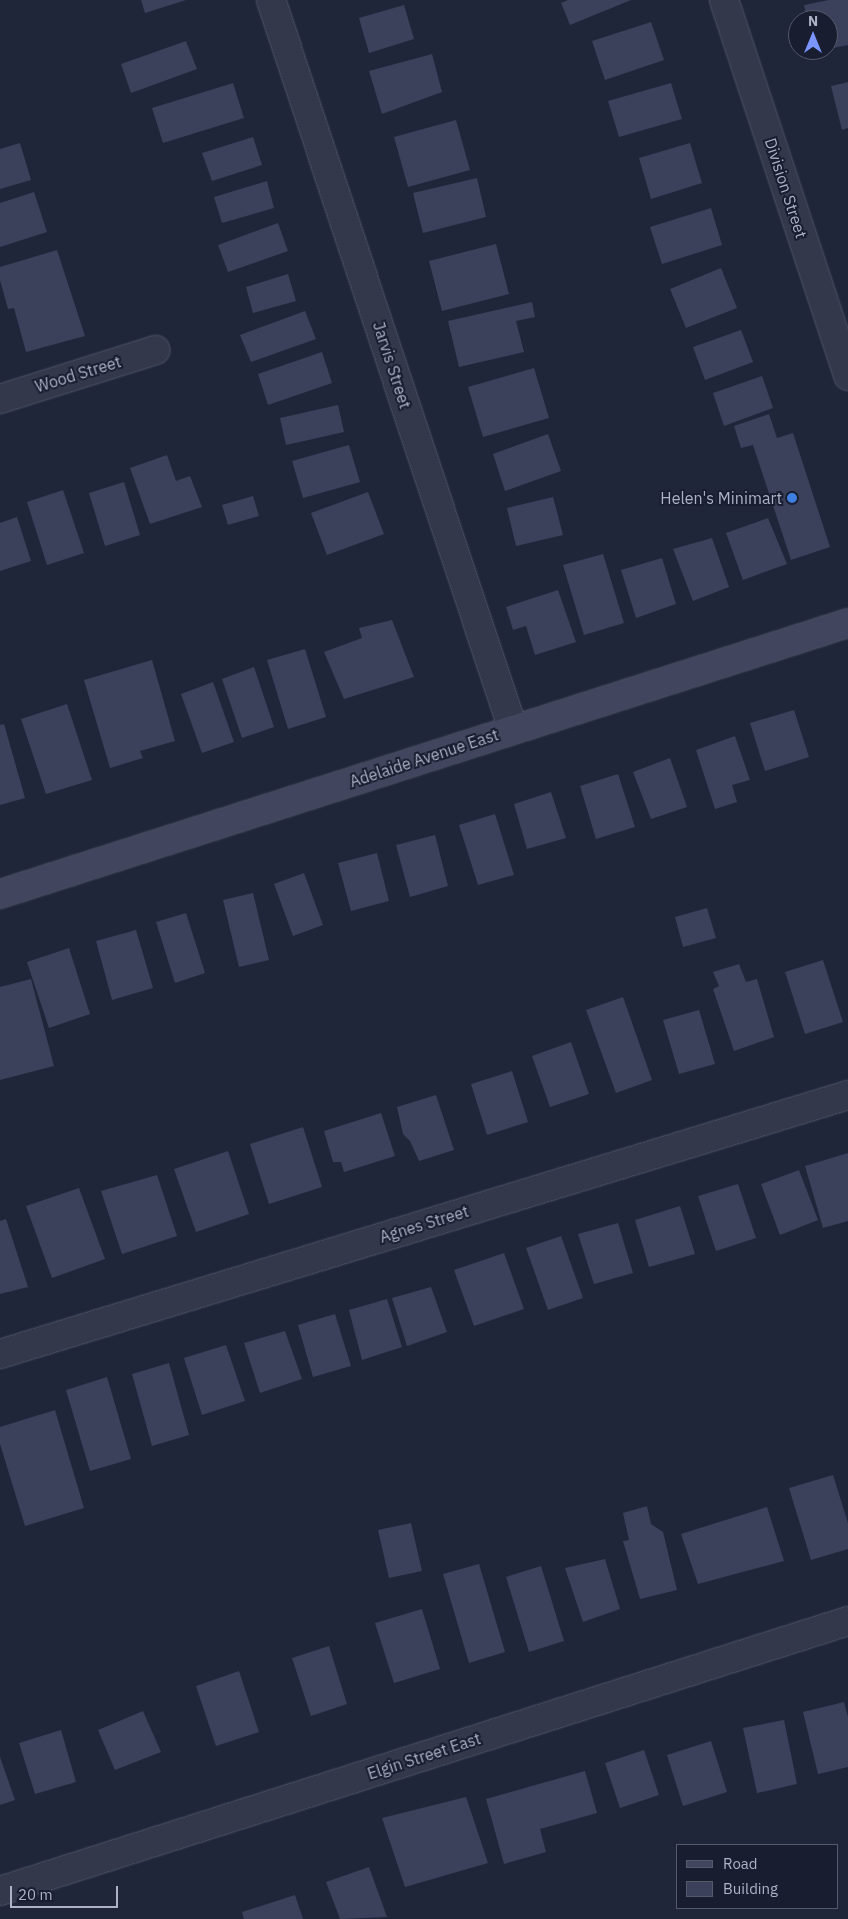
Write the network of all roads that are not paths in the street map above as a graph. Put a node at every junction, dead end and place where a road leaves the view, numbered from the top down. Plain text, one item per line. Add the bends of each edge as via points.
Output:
1 (271, 0) edge
2 (724, 0) edge
3 (156, 350) dead end
4 (848, 376) edge
5 (0, 399) edge
6 (848, 623) edge
7 (513, 729) junction
8 (0, 894) edge
9 (848, 1095) edge
10 (0, 1354) edge
11 (848, 1620) edge
12 (0, 1891) edge

1 - 7 street, Jarvis Street
2 - 4 street, Division Street
3 - 5 street, Wood Street
6 - 7 main road, Adelaide Avenue East
7 - 8 main road, Adelaide Avenue East
9 - 10 street, Agnes Street
11 - 12 street, Elgin Street East

